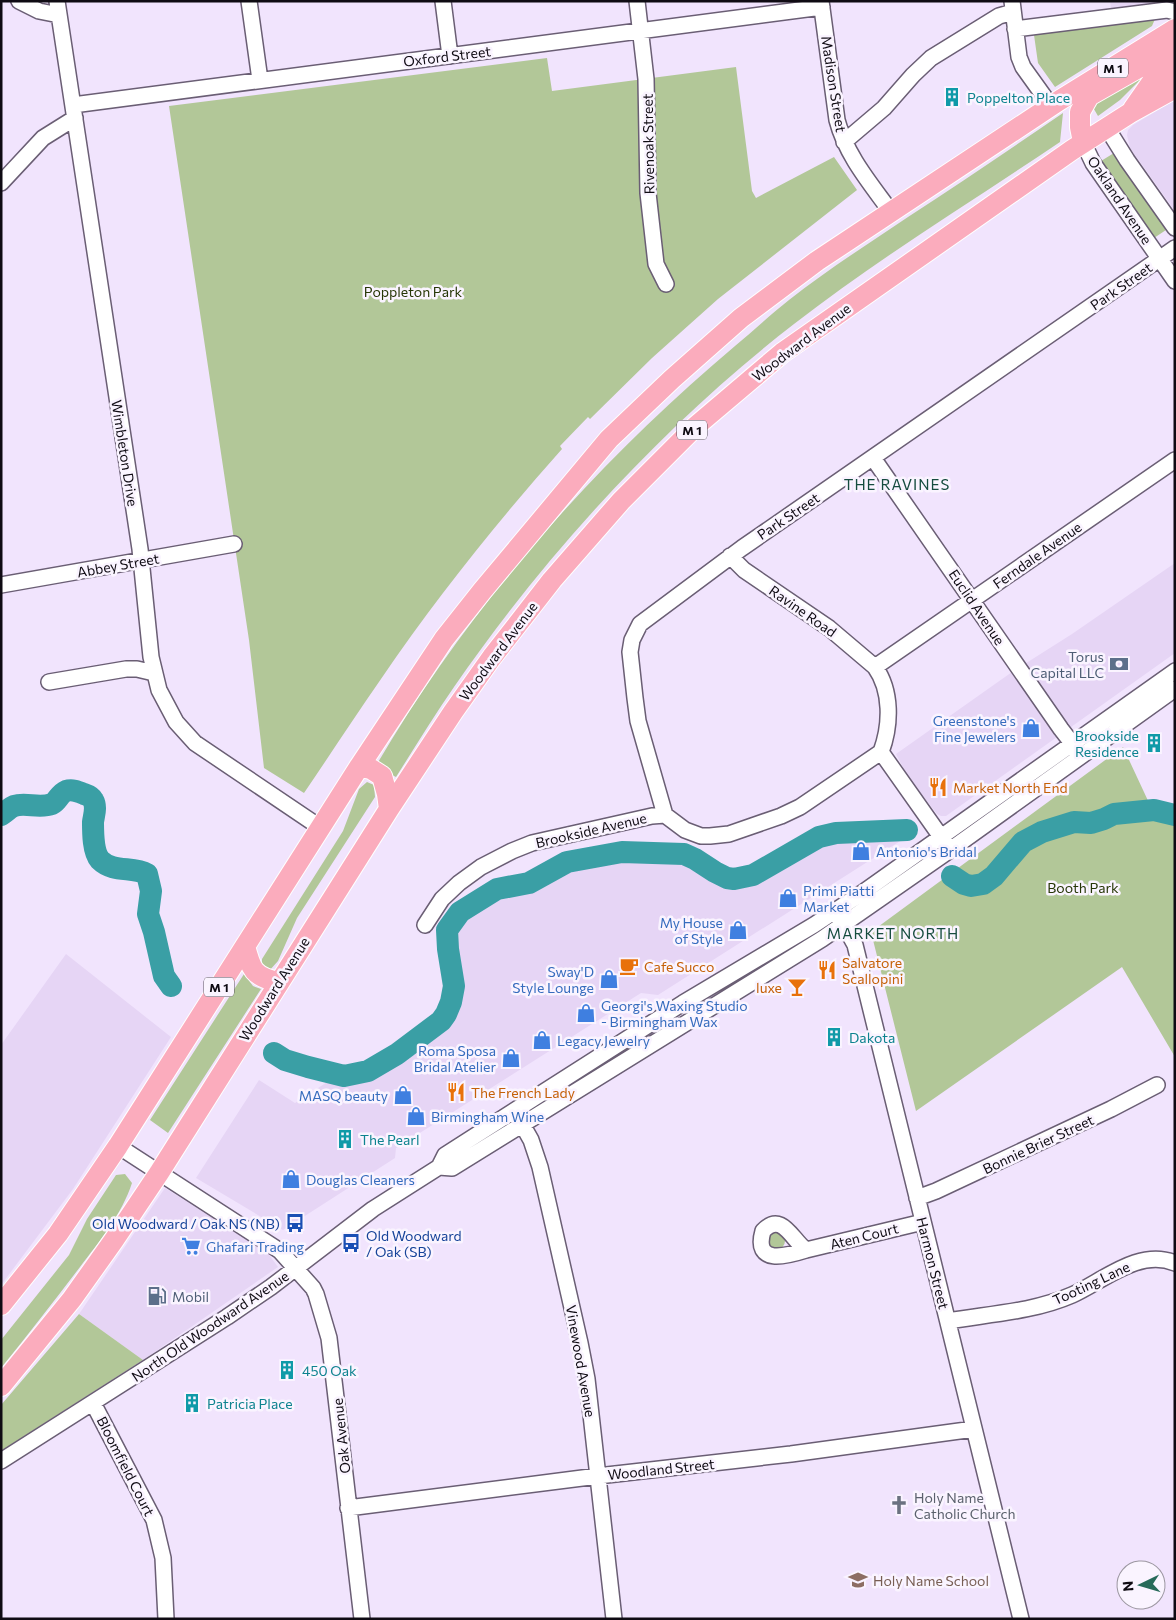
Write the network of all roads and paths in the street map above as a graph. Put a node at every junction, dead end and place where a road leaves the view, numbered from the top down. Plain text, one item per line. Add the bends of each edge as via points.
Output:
1 (19, 1) edge
2 (249, 1) edge
3 (443, 1) edge
4 (637, 1) edge
5 (822, 4) edge
6 (1013, 7) edge
7 (58, 8) edge
8 (1175, 12) edge
9 (1015, 29) junction
10 (1175, 29) edge
11 (641, 31) junction
12 (1175, 47) edge
13 (450, 56) junction
14 (1175, 66) edge
15 (260, 80) junction
16 (1175, 88) edge
17 (1051, 106) junction
18 (74, 112) junction
19 (1130, 113) junction
20 (1107, 128) junction
21 (844, 142) junction
22 (1083, 142) junction
23 (1, 183) edge
24 (891, 212) junction
25 (1175, 228) edge
26 (1175, 248) edge
27 (1159, 259) junction
28 (1175, 281) edge
29 (666, 284) dead end
30 (873, 458) junction
31 (1175, 460) edge
32 (234, 544) dead end
33 (730, 556) junction
34 (141, 561) junction
35 (1, 585) edge
36 (972, 600) junction
37 (875, 667) junction
38 (1175, 671) edge
39 (154, 673) junction
40 (49, 682) dead end
41 (1175, 689) edge
42 (1072, 743) junction
43 (881, 752) junction
44 (1082, 756) junction
45 (359, 767) junction
46 (389, 809) junction
47 (665, 815) junction
48 (320, 828) junction
49 (942, 837) junction
50 (950, 850) junction
51 (836, 910) junction
52 (844, 924) junction
53 (425, 925) dead end
54 (245, 946) junction
55 (279, 982) junction
56 (683, 1003) junction
57 (692, 1020) junction
58 (1157, 1085) dead end
59 (519, 1118) junction
60 (118, 1146) junction
61 (159, 1173) junction
62 (917, 1198) junction
63 (923, 1222) junction
64 (806, 1250) dead end
65 (1175, 1263) edge
66 (296, 1268) junction
67 (1, 1305) edge
68 (948, 1322) junction
69 (1, 1386) edge
70 (93, 1403) junction
71 (974, 1429) junction
72 (1, 1461) edge
73 (598, 1476) junction
74 (348, 1508) junction
75 (166, 1619) edge
76 (362, 1619) edge
77 (614, 1619) edge
78 (1022, 1619) edge

1 - 7 street via 39,11
2 - 15 street
3 - 13 street
4 - 11 street, Rivenoak Street
5 - 11 street, Oxford Street
5 - 21 street, Madison Street via 837,120
6 - 9 street
6 - 21 street via 931,58 884,108
7 - 18 street, Wimbleton Drive
8 - 9 street via 1167,10
9 - 17 street via 1023,67
10 - 17 main road, M 1
11 - 13 street, Oxford Street
11 - 29 street, Rivenoak Street via 646,79 648,193 656,264
12 - 22 main road via 1089,96 1080,112
13 - 15 street, Oxford Street
14 - 19 main road via 1156,76
15 - 18 street, Oxford Street
16 - 19 main road, Woodward Avenue / M 1
17 - 24 main road, M 1
18 - 23 street, Oxford Street via 43,138
18 - 34 street, Wimbleton Drive
19 - 20 main road, Woodward Avenue / M 1
20 - 22 main road, Woodward Avenue / M 1
20 - 25 street, Oakland Avenue
21 - 24 street, Madison Street
22 - 27 street, Oakland Avenue via 1093,163
22 - 46 main road, Woodward Avenue / M 1 via 782,353 696,426 620,501 552,580 487,664
24 - 45 main road, M 1 via 817,261 742,318 609,439 444,639
26 - 27 street, Park Street
27 - 28 street, Oakland Avenue
27 - 30 street, Park Street
30 - 33 street, Park Street
30 - 36 street, Euclid Avenue
31 - 36 street, Ferndale Avenue
32 - 34 street, Abbey Street
33 - 37 street, Ravine Road via 744,570 829,628
33 - 47 street, Park Street via 640,624 632,640 630,663 638,721
34 - 35 street, Abbey Street
34 - 39 street, Wimbleton Drive
36 - 37 street, Ferndale Avenue
36 - 42 street, Euclid Avenue
37 - 43 street via 884,686 888,713
38 - 42 street, North Old Woodward Avenue
39 - 40 street via 126,669
39 - 48 street, Wimbleton Drive via 169,712 188,737
41 - 44 street, North Old Woodward Avenue
42 - 44 street, Euclid Avenue
42 - 49 street, North Old Woodward Avenue
43 - 47 street, Brookside Avenue via 805,804 729,834 700,836 685,830
43 - 49 street
44 - 50 street, North Old Woodward Avenue
45 - 46 main road via 371,769 382,776
45 - 48 main road, M 1
46 - 55 main road, Woodward Avenue / M 1
47 - 53 street, Brookside Avenue via 636,818 532,843 512,851 458,883 442,899
48 - 54 main road, M 1
49 - 50 street
49 - 51 street, North Old Woodward Avenue
50 - 52 street, North Old Woodward Avenue
51 - 52 street, Harmon Street
51 - 56 street, North Old Woodward Avenue
52 - 57 street, North Old Woodward Avenue
52 - 62 street, Harmon Street via 855,945
54 - 55 main road via 256,974
54 - 60 main road, M 1
55 - 61 main road, Woodward Avenue / M 1
56 - 57 street
56 - 59 street, North Old Woodward Avenue
57 - 59 street, North Old Woodward Avenue
58 - 62 street, Bonnie Brier Street
59 - 66 street, North Old Woodward Avenue via 452,1168 439,1167 358,1220
59 - 73 street, Vinewood Avenue via 540,1167 580,1343
60 - 61 street, Oak Avenue
60 - 67 main road, M 1 via 52,1242
61 - 66 street, Oak Avenue via 280,1251
61 - 69 main road, Woodward Avenue / M 1 via 72,1299
62 - 63 street, Harmon Street
63 - 64 street, Aten Court
63 - 68 street, Harmon Street
65 - 68 street, Tooting Lane via 1156,1259 1134,1263 1062,1299
66 - 70 street, North Old Woodward Avenue via 227,1317
66 - 74 street, Oak Avenue via 313,1288 327,1328
68 - 71 street, Harmon Street
70 - 72 street, North Old Woodward Avenue
70 - 75 street, Bloomfield Court via 154,1520 163,1558
71 - 73 street, Woodland Street
71 - 78 street, Harmon Street
73 - 74 street, Woodland Street
73 - 77 street, Vinewood Avenue
74 - 76 street, Oak Avenue

